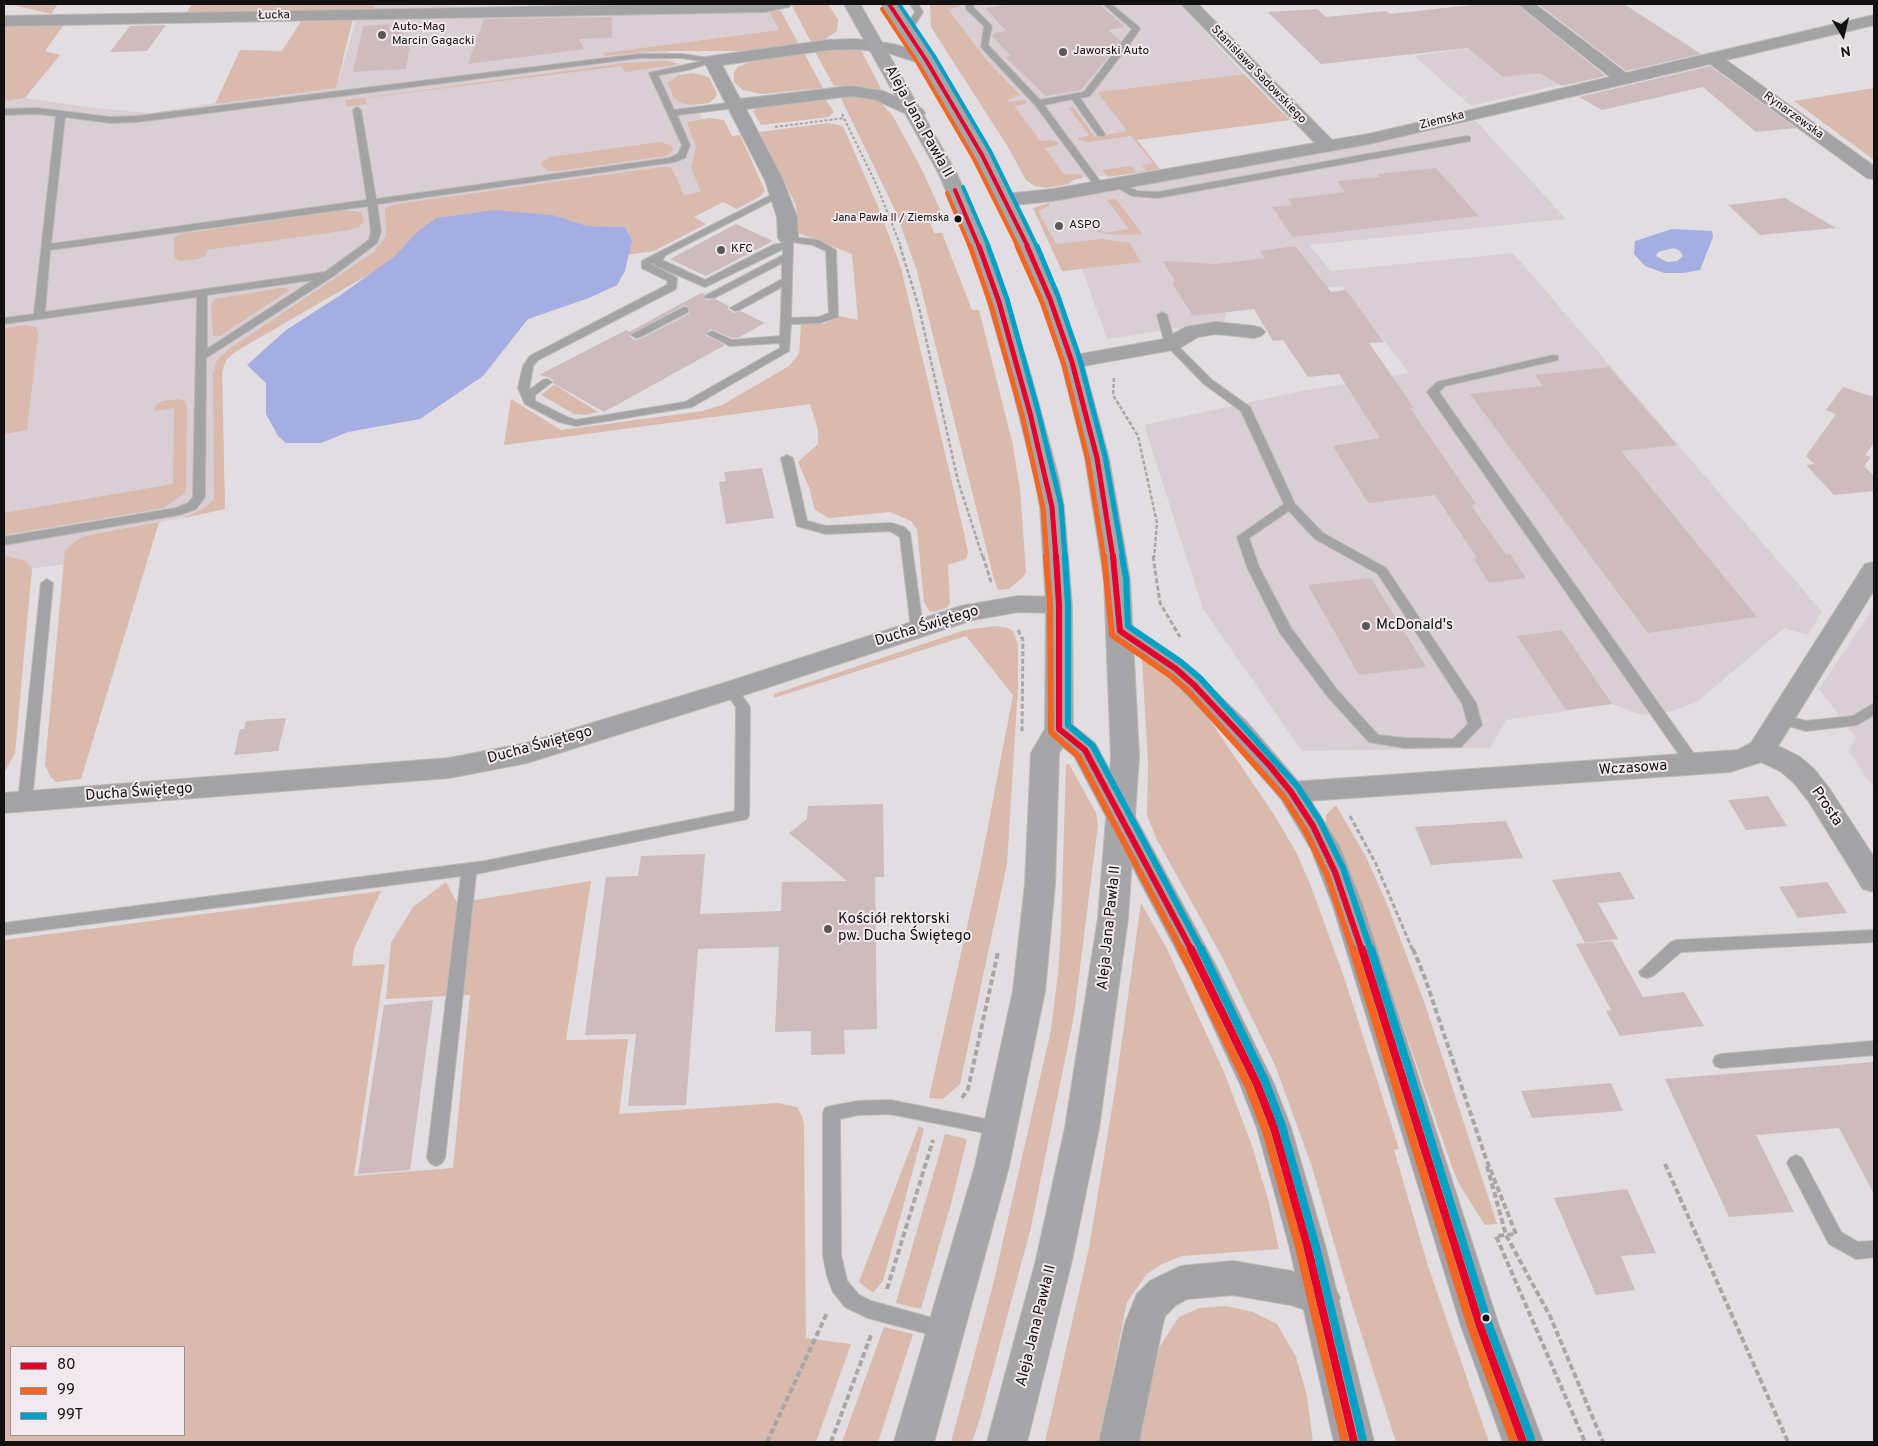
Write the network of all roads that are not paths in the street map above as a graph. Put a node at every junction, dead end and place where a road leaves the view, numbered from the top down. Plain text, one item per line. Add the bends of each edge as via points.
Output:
1 (783, 4) edge
2 (852, 4) edge
3 (889, 4) edge
4 (914, 4) edge
5 (970, 4) edge
6 (1107, 4) edge
7 (1189, 4) edge
8 (1526, 4) edge
9 (739, 6) edge
10 (1872, 13) edge
11 (4, 21) edge
12 (864, 22) junction
13 (907, 32) junction
14 (828, 45) junction
15 (876, 45) junction
16 (1712, 57) junction
17 (926, 60) junction
18 (712, 61) junction
19 (1621, 78) junction
20 (1074, 96) junction
21 (1038, 103) junction
22 (735, 105) junction
23 (357, 110) dead end
24 (4, 112) edge
25 (670, 113) junction
26 (916, 113) junction
27 (61, 114) junction
28 (1101, 134) dead end
29 (1467, 139) dead end
30 (1328, 146) junction
31 (1874, 174) edge
32 (1108, 185) junction
33 (780, 194) junction
34 (1005, 200) junction
35 (371, 202) junction
36 (788, 247) junction
37 (46, 248) junction
38 (660, 255) junction
39 (328, 276) junction
40 (787, 280) junction
41 (202, 293) junction
42 (710, 296) dead end
43 (735, 308) dead end
44 (684, 310) dead end
45 (1162, 315) dead end
46 (39, 316) junction
47 (4, 321) edge
48 (787, 321) junction
49 (1254, 332) dead end
50 (712, 334) dead end
51 (636, 335) dead end
52 (786, 339) junction
53 (1170, 344) junction
54 (201, 357) junction
55 (1554, 358) dead end
56 (1072, 362) junction
57 (548, 382) dead end
58 (528, 399) junction
59 (787, 458) dead end
60 (1290, 505) junction
61 (4, 541) edge
62 (1874, 570) edge
63 (47, 583) dead end
64 (1059, 605) junction
65 (917, 628) junction
66 (1120, 631) junction
67 (731, 690) junction
68 (1874, 708) edge
69 (1780, 719) junction
70 (1059, 730) junction
71 (1761, 750) junction
72 (1694, 764) junction
73 (1292, 792) junction
74 (14, 802) edge
75 (1122, 816) junction
76 (469, 869) junction
77 (1874, 881) edge
78 (4, 929) edge
79 (1874, 936) edge
80 (1647, 972) dead end
81 (1874, 1048) edge
82 (1721, 1061) dead end
83 (1000, 1129) junction
84 (436, 1158) dead end
85 (1796, 1163) dead end
86 (1874, 1249) edge
87 (1320, 1298) junction
88 (947, 1330) junction
89 (914, 1442) edge
90 (1007, 1442) edge
91 (1119, 1442) edge
92 (1354, 1442) edge
93 (1523, 1442) edge

1 - 9 street, Łucka
2 - 12 main road, Aleja Jana Pawła II
3 - 13 main road, Aleja Jana Pawła II
4 - 13 lane via 919,12
5 - 21 lane via 988,26 984,45
6 - 20 lane via 1136,28 1087,94
7 - 30 street, Stanisława Sadowskiego
8 - 19 street
9 - 11 street, Łucka
10 - 16 street, Ziemska
12 - 14 street via 841,40
12 - 15 main road, Aleja Jana Pawła II
13 - 17 main road, Aleja Jana Pawła II
14 - 15 street
14 - 18 street
15 - 17 street
15 - 26 main road, Aleja Jana Pawła II
16 - 19 street, Ziemska
16 - 31 street, Rynarzewska
17 - 34 main road, Aleja Jana Pawła II
18 - 22 street
18 - 25 lane via 653,73
18 - 27 lane via 689,56 639,56 137,119 110,120
19 - 30 street, Ziemska
20 - 21 lane
20 - 28 lane
21 - 32 lane
22 - 25 lane
22 - 26 street via 851,91 876,95
22 - 33 street
23 - 35 lane
24 - 27 lane
25 - 35 lane via 686,145 682,156 671,160
26 - 64 main road, Aleja Jana Pawła II via 948,174 986,262 999,302 1047,479
27 - 37 lane
29 - 32 lane via 1158,195 1135,194
30 - 32 street, Ziemska
32 - 34 street, Ziemska
33 - 36 street via 787,217
33 - 38 lane
34 - 56 main road, Aleja Jana Pawła II via 1050,299
35 - 37 lane
35 - 39 lane via 376,232 374,241
36 - 38 lane via 776,247 705,284 660,264 657,260
36 - 40 lane
36 - 42 lane
36 - 48 lane via 815,242 831,250 834,315 820,320
37 - 46 lane
38 - 58 lane via 646,266 673,280 672,287 532,360 523,388
39 - 41 lane
39 - 54 lane
40 - 43 lane
40 - 48 lane
41 - 46 lane
41 - 54 lane
44 - 51 lane
45 - 53 lane
46 - 47 lane
48 - 52 lane
49 - 53 street via 1216,328 1193,331
50 - 52 lane via 730,342
52 - 58 lane via 786,347 782,351 688,405 570,422
53 - 56 street
53 - 60 lane via 1208,382 1246,409
54 - 61 lane via 200,497 192,506 179,511
55 - 72 lane via 1441,384 1433,392
56 - 66 main road, Aleja Jana Pawła II via 1097,458 1110,528
57 - 58 lane via 532,392
59 - 65 lane via 802,523 826,530 890,527 906,536
60 - 60 lane via 1243,537 1253,567 1285,630 1333,694 1374,739 1456,744 1475,725 1469,703 1382,570 1319,536
62 - 69 street
63 - 74 lane
64 - 65 street, Ducha Świętego via 999,606
64 - 70 main road, Aleja Jana Pawła II
65 - 67 street, Ducha Świętego
66 - 73 main road via 1194,685
66 - 75 main road, Aleja Jana Pawła II via 1125,757
67 - 74 street, Ducha Świętego via 527,753 449,768
67 - 76 lane via 743,707 742,815
68 - 69 lane via 1857,720 1828,724 1806,726
69 - 71 street
70 - 75 main road via 1085,750
70 - 83 main road via 1044,753 1040,884 1033,963
71 - 72 street, Wczasowa via 1730,762
71 - 77 street, Prosta via 1790,764 1804,776
72 - 73 street, Wczasowa via 1362,794
73 - 93 main road via 1324,847 1348,906 1456,1253
75 - 87 main road via 1205,975 1257,1084 1289,1177
75 - 90 main road, Aleja Jana Pawła II via 1113,918 1082,1128 1054,1260
76 - 78 lane
76 - 84 lane
79 - 80 lane via 1677,946
81 - 82 lane
83 - 88 main road
83 - 88 lane via 890,1108 858,1108 832,1113 832,1255 840,1286 852,1301 868,1309
85 - 86 lane via 1835,1238 1856,1251
87 - 91 street via 1291,1288 1233,1278 1181,1283 1163,1292 1150,1306 1144,1323
87 - 92 main road
88 - 89 main road

